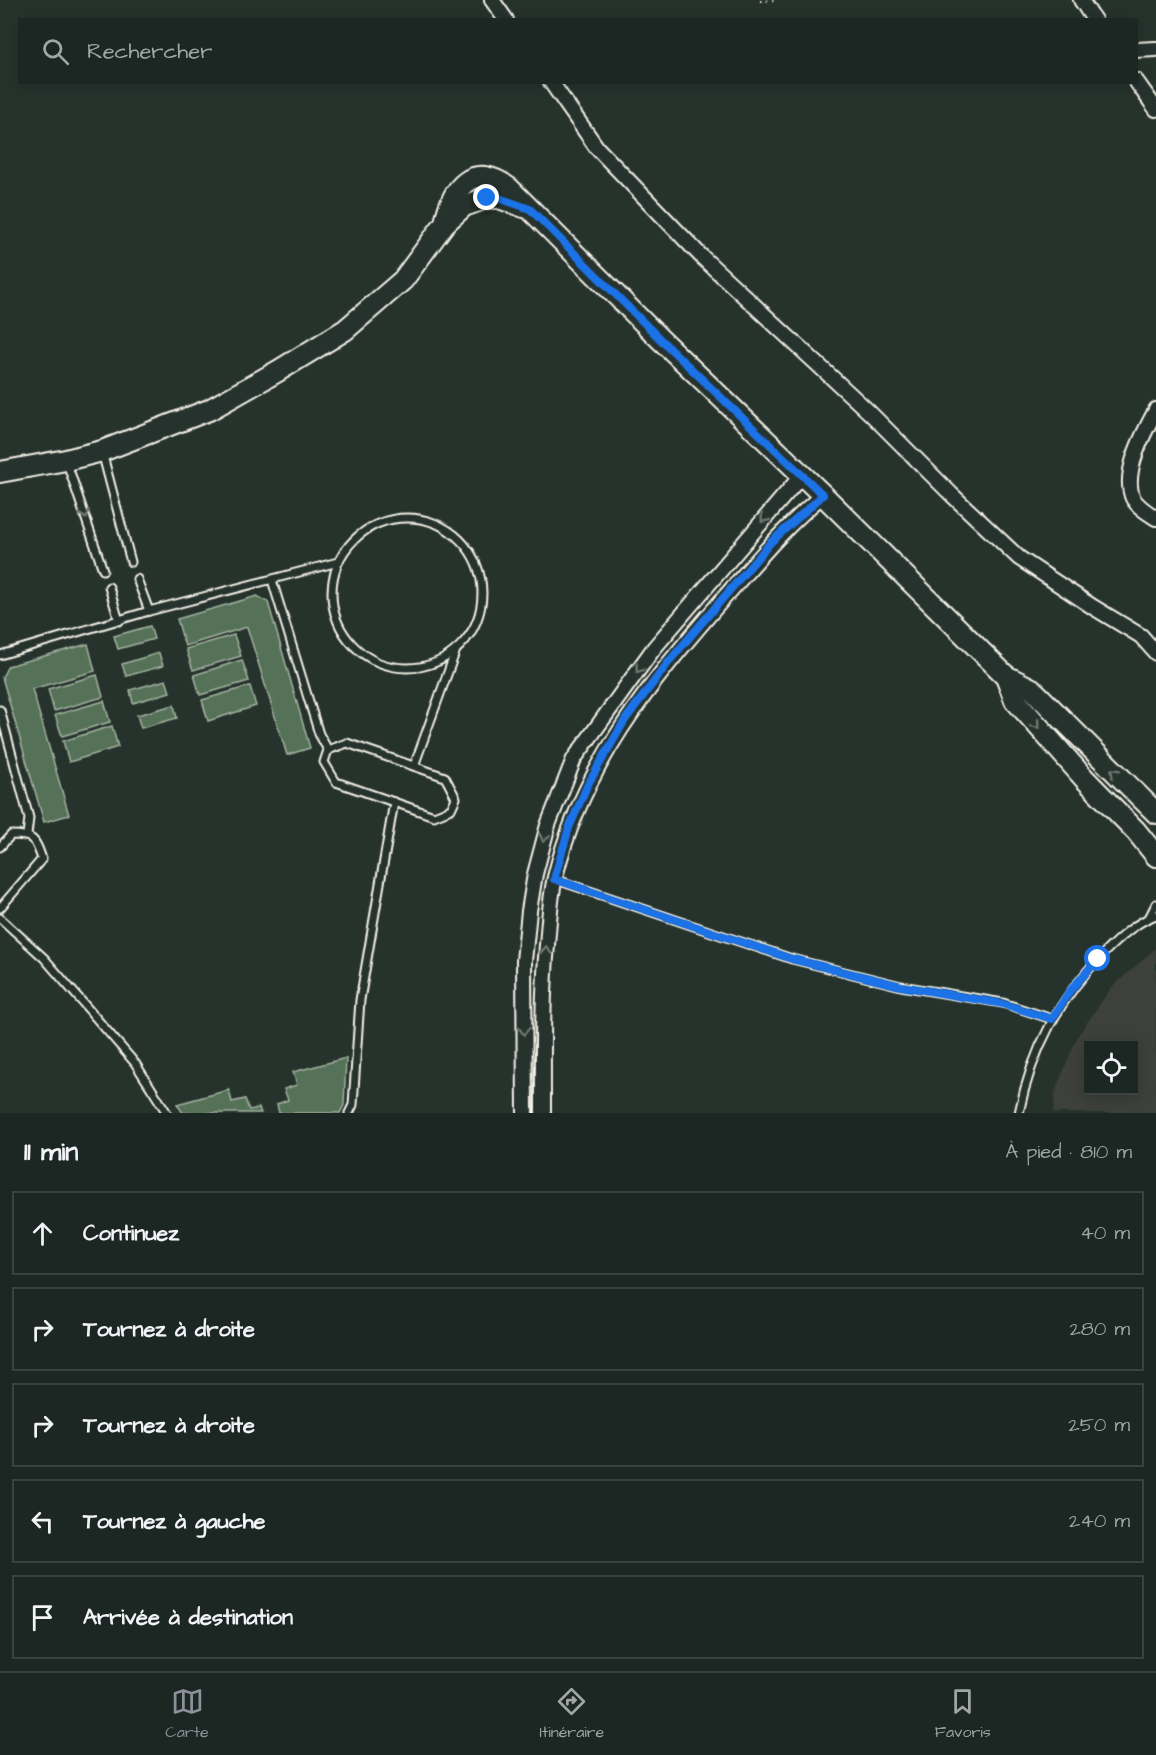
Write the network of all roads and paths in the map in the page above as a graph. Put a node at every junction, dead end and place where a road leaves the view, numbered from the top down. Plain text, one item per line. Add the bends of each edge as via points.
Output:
1 (492, 0) edge
2 (778, 0) edge
3 (1081, 0) edge
4 (760, 1) edge
5 (505, 18) edge
6 (1093, 18) edge
7 (1156, 49) edge
8 (1138, 50) edge
9 (1138, 82) edge
10 (551, 84) edge
11 (1156, 109) edge
12 (1156, 410) edge
13 (102, 451) junction
14 (66, 460) junction
15 (0, 472) edge
16 (802, 475) junction
17 (823, 495) junction
18 (1156, 518) edge
19 (131, 562) dead end
20 (338, 562) junction
21 (103, 570) dead end
22 (137, 579) dead end
23 (272, 580) junction
24 (109, 587) dead end
25 (149, 611) junction
26 (119, 621) junction
27 (456, 650) junction
28 (1156, 653) edge
29 (0, 656) edge
30 (1006, 676) junction
31 (0, 710) edge
32 (328, 750) junction
33 (414, 766) junction
34 (394, 802) junction
35 (1156, 813) edge
36 (27, 835) junction
37 (0, 847) edge
38 (1156, 856) edge
39 (554, 879) junction
40 (1156, 904) edge
41 (0, 908) edge
42 (1152, 917) edge
43 (0, 918) edge
44 (1052, 1019) junction
45 (167, 1113) edge
46 (350, 1113) edge
47 (525, 1113) edge
48 (543, 1113) edge
49 (1019, 1113) edge

1 - 5 street
2 - 4 path
3 - 6 street
7 - 8 street
9 - 11 street
10 - 28 street via 597,148 694,249 959,502 1019,558 1141,636
12 - 18 street via 1130,467 1132,496
13 - 14 main road
13 - 16 main road via 209,410 345,330 403,280 445,223 456,191 466,182 489,178 500,181 530,209
13 - 19 lane
14 - 15 main road
14 -> 21 lane
16 - 17 main road
16 -> 47 street via 654,648 574,759 548,825 529,911 524,961
17 - 30 main road
17 - 39 street via 771,542 671,659 625,720 587,786
20 - 23 lane
20 - 27 lane via 332,588 336,618 352,645 367,657 396,668 412,668 443,659
20 - 27 lane via 359,536 384,522 419,519 444,528 474,560 482,588 476,624
22 - 25 lane
23 - 25 lane
23 - 32 lane via 319,734
24 - 26 lane
25 - 26 lane
26 - 29 lane
27 - 33 lane
35 -> 30 main road via 1032,688
30 -> 38 main road via 1015,700
31 - 36 lane via 29,818
32 - 33 lane via 347,743
32 - 34 lane via 324,762 336,782
33 - 34 lane via 446,777 456,798 451,809 434,816
34 - 46 lane via 360,999
36 - 37 lane via 11,835
36 - 41 lane via 36,842 42,859
39 - 44 lane via 792,959 901,986 1003,1004
48 -> 39 street via 543,1010
40 - 42 lane
42 - 44 lane via 1127,932 1098,959
43 - 45 lane via 44,958 135,1063
44 - 49 lane

